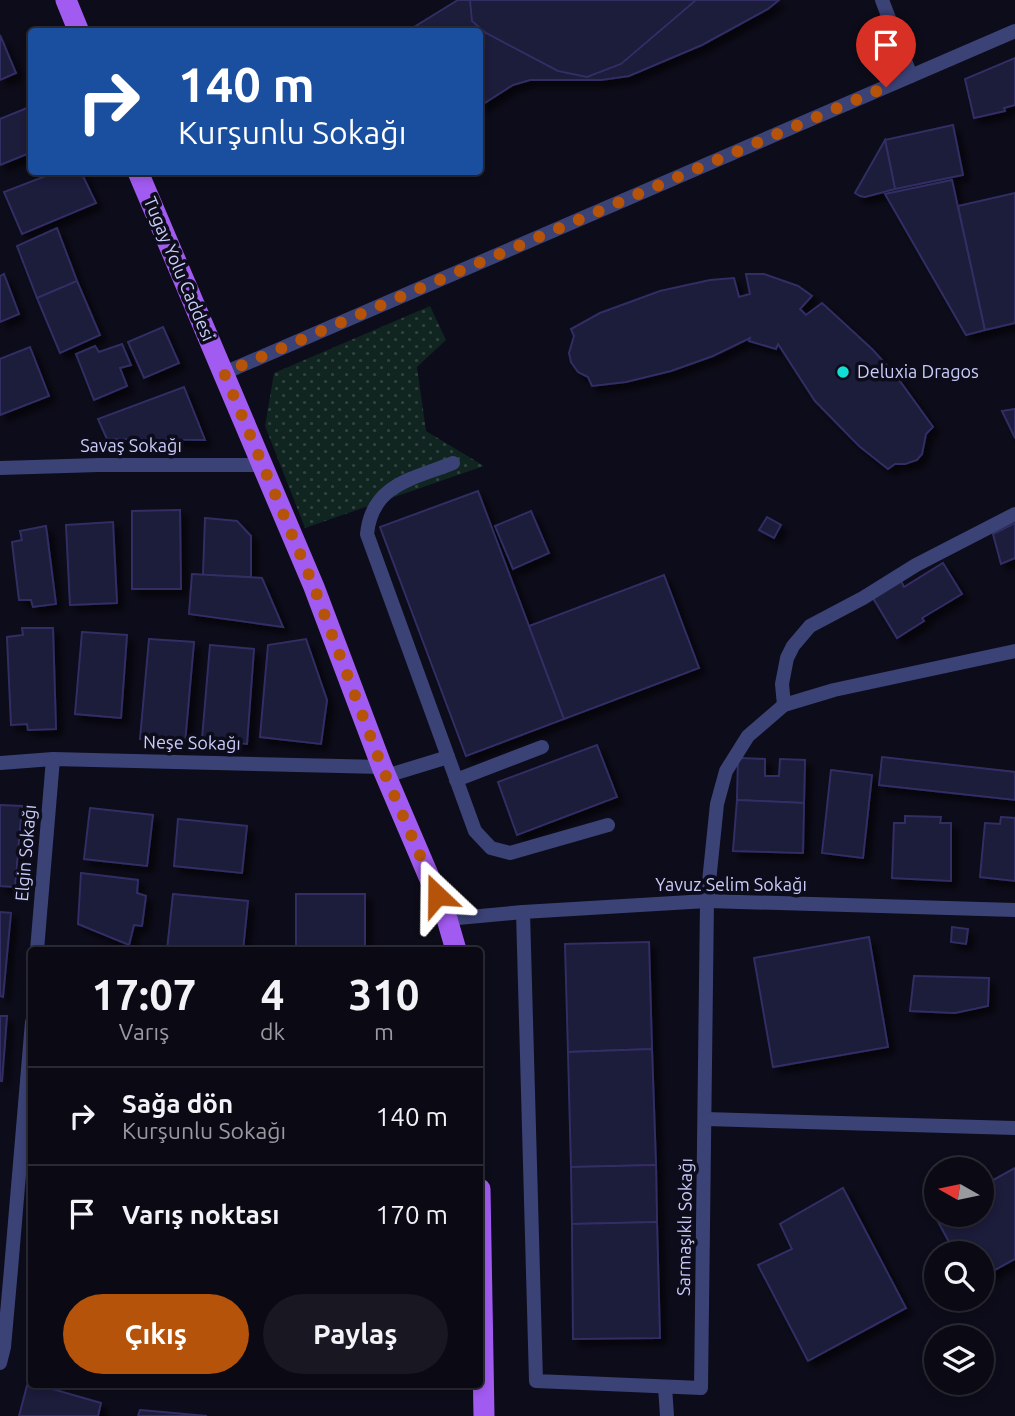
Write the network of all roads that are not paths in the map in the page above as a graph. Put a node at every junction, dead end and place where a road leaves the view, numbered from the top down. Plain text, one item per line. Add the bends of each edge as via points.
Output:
1 (66, 0) edge
2 (882, 0) edge
3 (77, 28) edge
4 (1015, 31) edge
5 (911, 76) junction
6 (139, 175) edge
7 (224, 373) junction
8 (453, 463) dead end
9 (263, 466) junction
10 (0, 468) edge
11 (1015, 514) edge
12 (1015, 651) edge
13 (784, 705) junction
14 (542, 747) dead end
15 (448, 757) junction
16 (53, 760) junction
17 (0, 762) edge
18 (384, 772) junction
19 (456, 780) junction
20 (608, 825) dead end
21 (707, 901) junction
22 (1015, 910) edge
23 (523, 912) junction
24 (447, 919) junction
25 (37, 947) edge
26 (455, 947) edge
27 (28, 1061) edge
28 (706, 1119) junction
29 (1015, 1128) edge
30 (6, 1269) edge
31 (483, 1359) edge
32 (0, 1363) edge
33 (666, 1387) junction
34 (484, 1416) edge
35 (667, 1416) edge

1 - 3 main road
2 - 5 street
4 - 5 street
5 - 7 street
6 - 7 main road, Tugay Yolu Caddesi
7 - 9 main road, Tugay Yolu Caddesi
8 - 15 street via 393,487 376,503 367,534
9 - 10 street, Savaş Sokağı
9 - 18 main road, Tugay Yolu Caddesi
11 - 13 street via 810,626 788,658 782,684
12 - 13 street
13 - 21 street, Sarmaşıklı Sokağı via 748,736 726,771 716,804
14 - 19 street
15 - 18 street, Neşe Sokağı
15 - 19 street
16 - 17 street, Neşe Sokağı
16 - 18 street, Neşe Sokağı
16 - 25 street, Elgin Sokağı
18 - 24 main road, Tugay Yolu Caddesi
19 - 20 street via 475,831 500,852
21 - 22 street, Yavuz Selim Sokağı
21 - 23 street, Yavuz Selim Sokağı
21 - 28 street, Sarmaşıklı Sokağı
23 - 24 street, Yavuz Selim Sokağı
23 - 33 street, Sarmaşıklı Sokağı via 536,1381
24 - 26 main road, Tugay Yolu Caddesi
27 - 30 street
28 - 29 street
28 - 33 street, Sarmaşıklı Sokağı via 701,1388
30 - 32 street
31 - 34 main road
33 - 35 street

